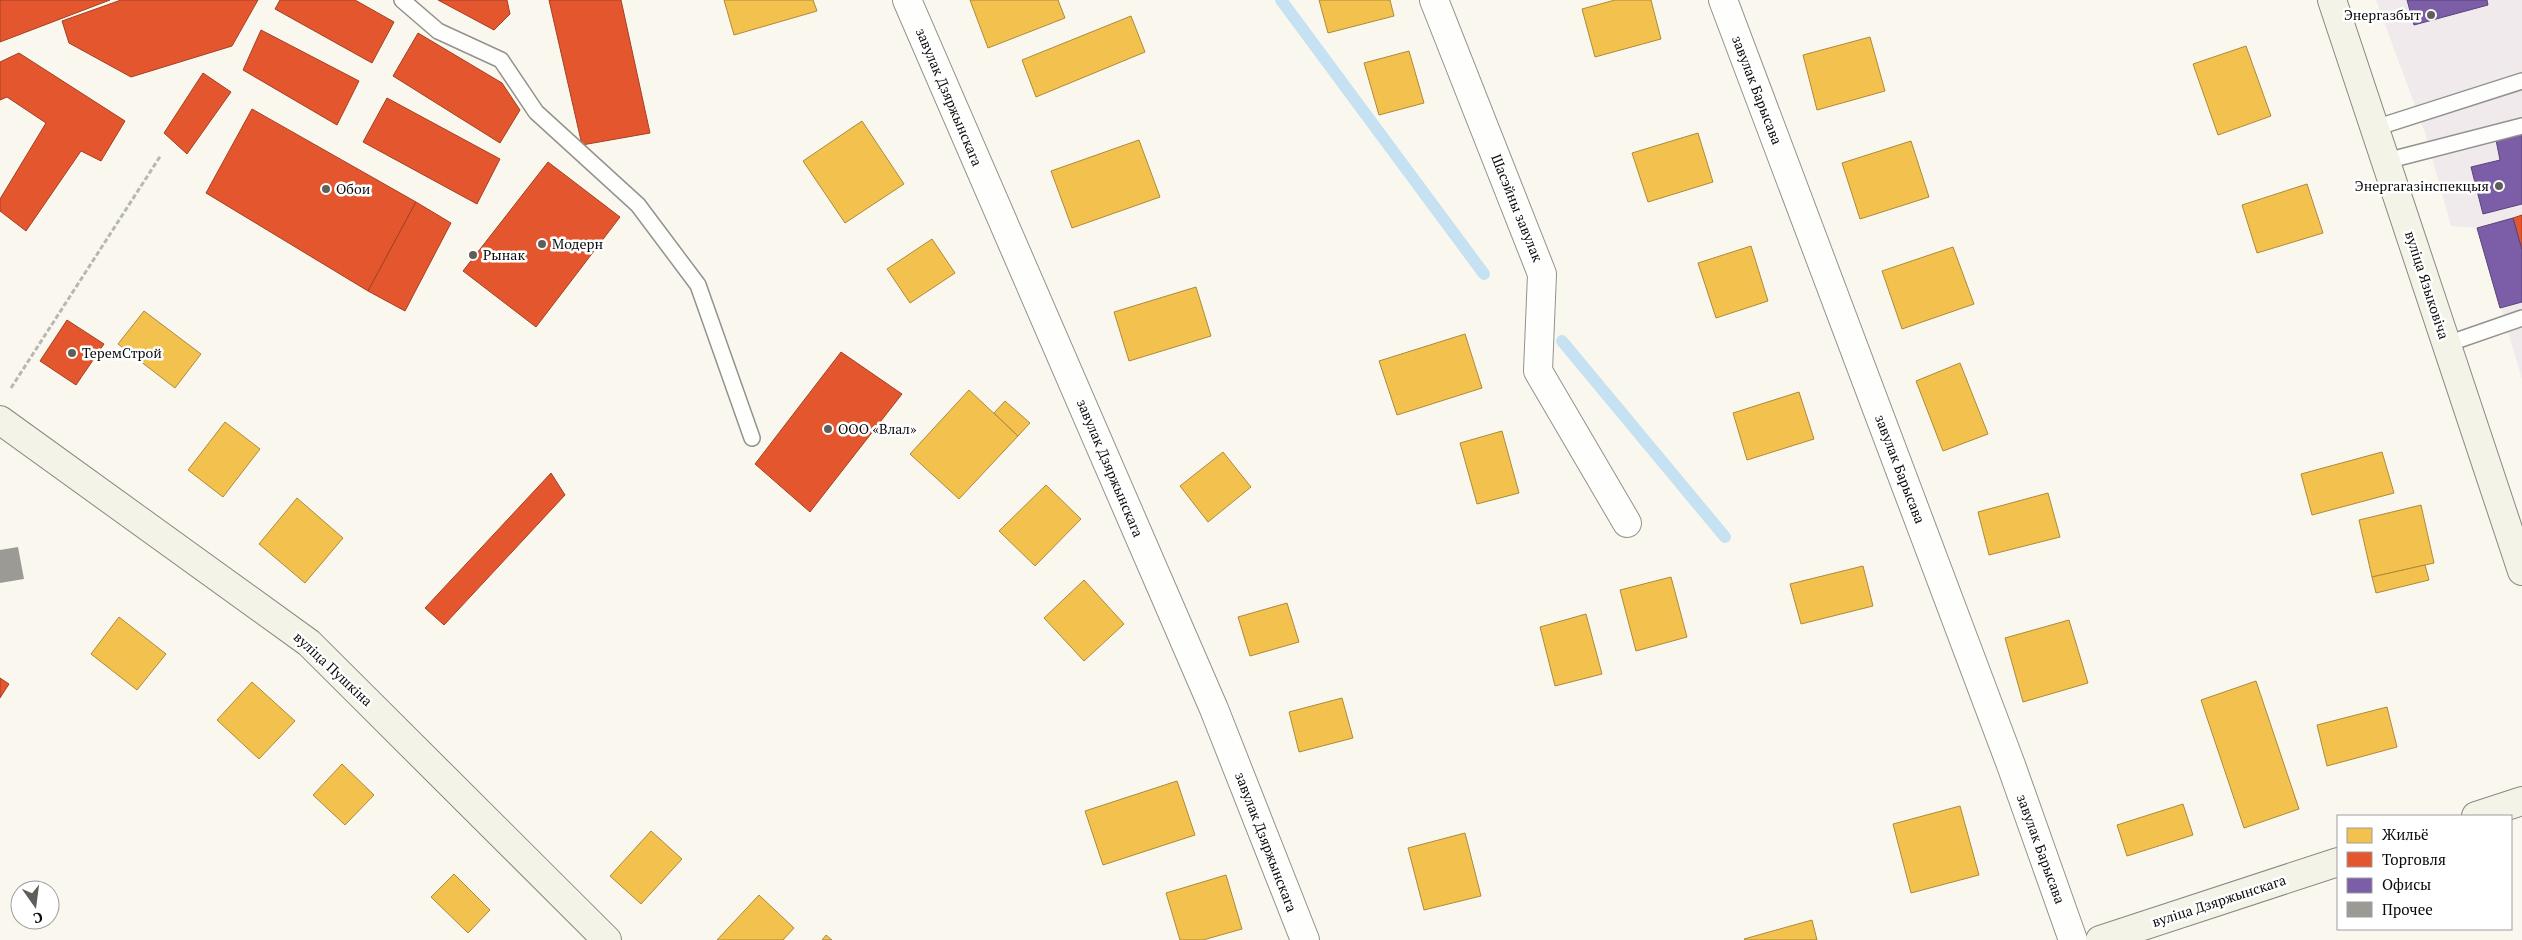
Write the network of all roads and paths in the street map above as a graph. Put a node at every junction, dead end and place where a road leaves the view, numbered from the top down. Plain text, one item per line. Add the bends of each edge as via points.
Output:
1 (402, 0) edge
2 (907, 0) edge
3 (1434, 0) edge
4 (1723, 0) edge
5 (2332, 0) edge
6 (2522, 81) edge
7 (2522, 126) edge
8 (2375, 128) junction
9 (161, 154) dead end
10 (2386, 162) junction
11 (2522, 318) edge
12 (2447, 344) junction
13 (3, 408) edge
14 (752, 438) dead end
15 (1627, 523) dead end
16 (2522, 571) edge
17 (2522, 801) edge
18 (2479, 815) edge
19 (2337, 862) edge
20 (607, 940) edge
21 (1305, 940) edge
22 (2073, 940) edge
23 (2100, 940) edge

1 - 14 lane via 438,31 501,60 536,112 638,205 698,285
2 - 21 street, завулак Дзяржынскага via 1214,709
3 - 15 street, Шасэйны завулак via 1542,274 1538,371
4 - 22 street, завулак Барысава via 2011,766
5 - 8 street, вуліца Языковіча
6 - 8 lane
7 - 10 lane
8 - 10 street, вуліца Языковіча
9 - 13 path
10 - 12 street, вуліца Языковіча
11 - 12 lane
12 - 16 street, вуліца Языковіча
13 - 20 street, вуліца Пушкіна via 309,643
17 - 18 street
19 - 23 street, вуліца Дзяржынскага

